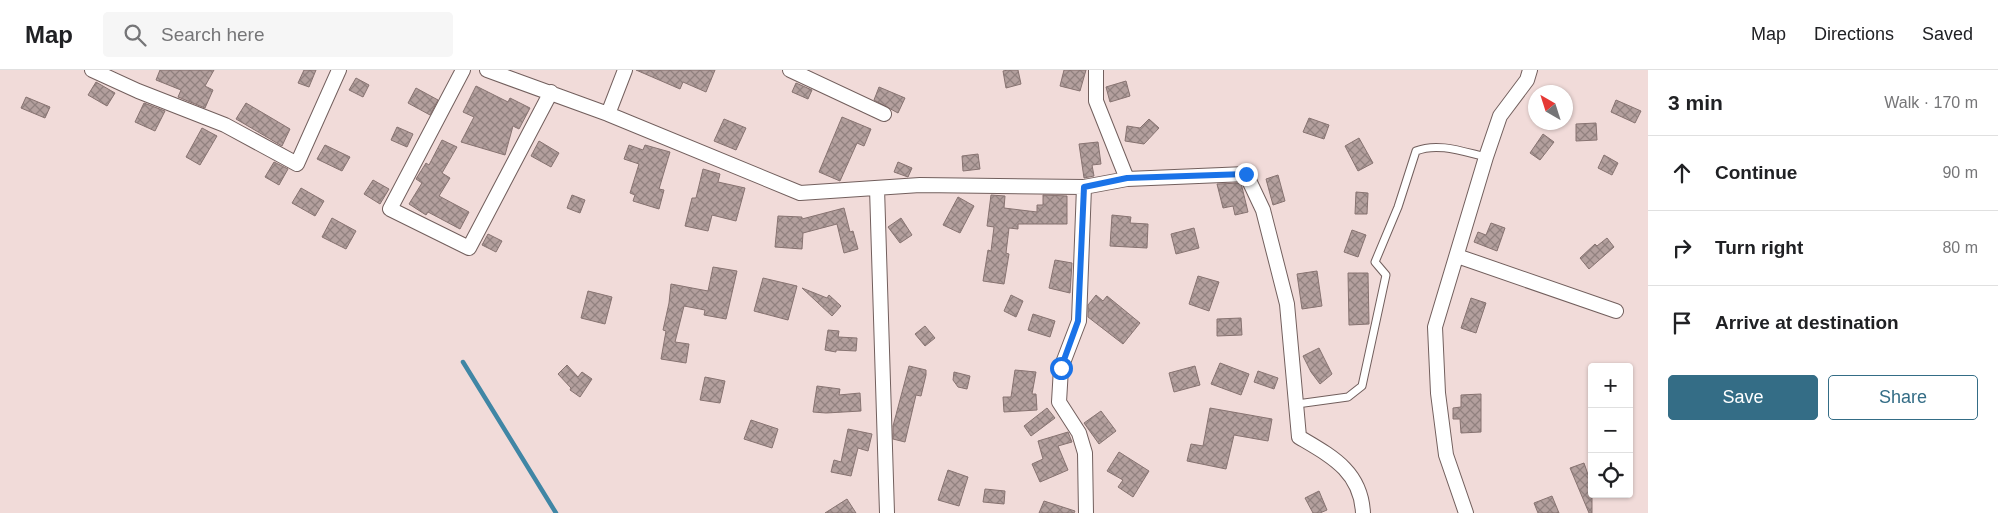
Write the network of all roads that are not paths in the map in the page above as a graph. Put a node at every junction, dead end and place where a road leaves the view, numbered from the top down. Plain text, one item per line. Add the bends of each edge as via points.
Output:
1 (92, 70) edge
2 (340, 70) edge
3 (463, 70) edge
4 (487, 70) edge
5 (624, 70) edge
6 (1096, 70) edge
7 (1530, 70) edge
8 (795, 71) edge
9 (551, 92) junction
10 (608, 114) junction
11 (884, 114) dead end
12 (1486, 157) junction
13 (1127, 178) junction
14 (1084, 187) junction
15 (877, 188) junction
16 (1457, 256) junction
17 (1616, 311) dead end
18 (1297, 404) junction
19 (887, 513) edge
20 (1086, 513) edge
21 (1363, 513) edge
22 (1466, 513) edge

1 - 2 street via 225,126 297,164
3 - 9 street via 390,209 469,248
4 - 9 street
5 - 10 street
6 - 13 street via 1096,101
7 - 12 street via 1527,80 1500,116
8 - 11 street
9 - 10 street
10 - 15 street via 800,194
12 - 16 street
12 - 18 lane via 1436,147 1416,151 1398,207 1375,262 1386,275 1362,386 1348,397
13 - 14 street
13 - 18 street via 1246,174 1263,210 1287,304
14 - 15 street via 920,185
14 - 20 street via 1078,321 1061,368 1059,402 1078,433 1085,453
15 - 19 street
16 - 17 street
16 - 22 street via 1435,327 1438,393 1446,455
18 - 21 street via 1299,437 1335,459 1352,477 1362,499

